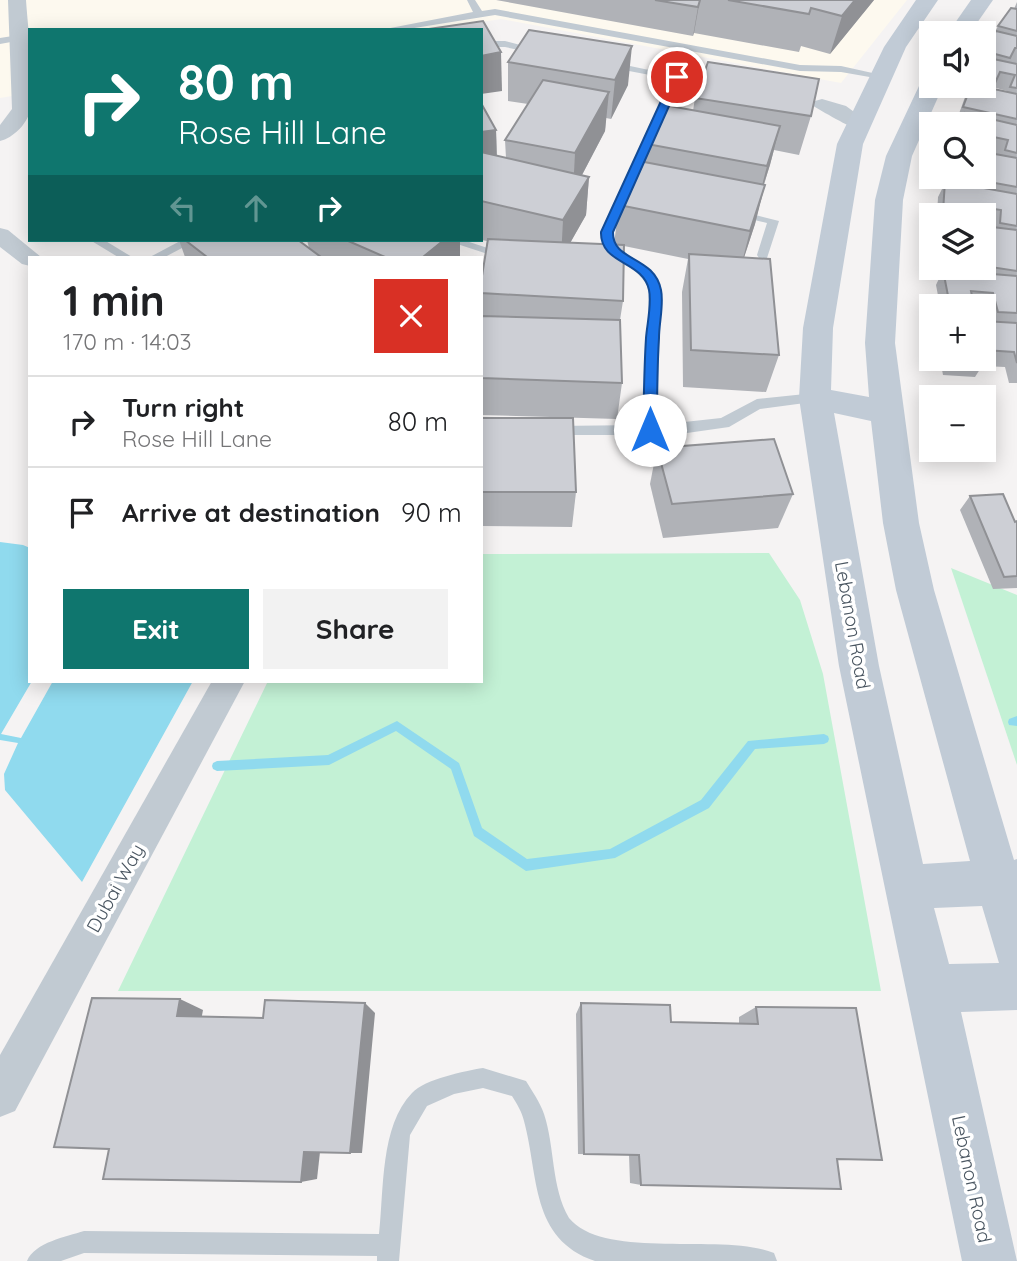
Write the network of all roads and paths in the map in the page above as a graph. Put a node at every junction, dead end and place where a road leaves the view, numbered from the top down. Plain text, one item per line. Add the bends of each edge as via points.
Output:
1 (16, 0) edge
2 (471, 0) edge
3 (927, 0) edge
4 (982, 0) edge
5 (479, 14) junction
6 (967, 21) edge
7 (396, 28) edge
8 (9, 40) edge
9 (483, 44) edge
10 (545, 52) edge
11 (598, 62) edge
12 (881, 76) junction
13 (677, 77) junction
14 (919, 84) edge
15 (730, 88) edge
16 (25, 94) edge
17 (926, 98) edge
18 (816, 104) edge
19 (0, 105) edge
20 (859, 123) junction
21 (0, 135) edge
22 (628, 190) junction
23 (641, 192) edge
24 (720, 209) edge
25 (0, 235) edge
26 (100, 242) edge
27 (187, 242) edge
28 (458, 242) edge
29 (763, 255) dead end
30 (124, 256) edge
31 (158, 256) edge
32 (28, 257) edge
33 (516, 259) edge
34 (627, 259) junction
35 (614, 261) edge
36 (815, 398) junction
37 (886, 412) junction
38 (650, 430) junction
39 (533, 431) edge
40 (228, 683) edge
41 (1008, 883) edge
42 (906, 887) junction
43 (1017, 949) edge
44 (1017, 986) edge
45 (932, 989) junction
46 (0, 1096) edge
47 (389, 1253) edge
48 (38, 1261) edge
49 (766, 1261) edge
50 (989, 1261) edge

1 - 8 street
2 - 5 lane
3 - 12 main road, Lebanon Road
4 - 6 main road
5 - 7 lane
5 - 12 lane via 495,12 800,68
8 - 16 street
9 - 10 lane
11 - 13 lane
12 - 14 main road
12 - 20 main road, Lebanon Road
13 - 15 lane
13 - 22 lane
16 - 19 street
16 - 21 street via 18,118
17 - 37 main road via 899,156 889,200 880,343
18 - 20 street via 839,110
20 - 36 main road, Lebanon Road via 850,144 818,328
22 - 23 lane
22 - 34 lane via 607,232 611,251
24 - 29 lane via 774,220
25 - 32 street
26 - 30 lane
27 - 31 lane
28 - 33 lane
34 - 35 lane
34 - 38 lane via 646,270 655,290
36 - 37 main road
36 - 38 lane via 757,404 724,423
36 - 42 main road, Lebanon Road via 854,639
37 - 41 main road via 915,590
38 - 39 lane
40 - 46 street, Dubai Way
41 - 42 main road
41 - 43 main road
42 - 45 main road, Lebanon Road
44 - 45 main road
45 - 50 main road, Lebanon Road
47 - 48 lane via 84,1242
47 - 49 lane via 400,1132 420,1099 452,1084 483,1078 519,1088 534,1115 547,1187 561,1226 582,1245 613,1256 655,1261

